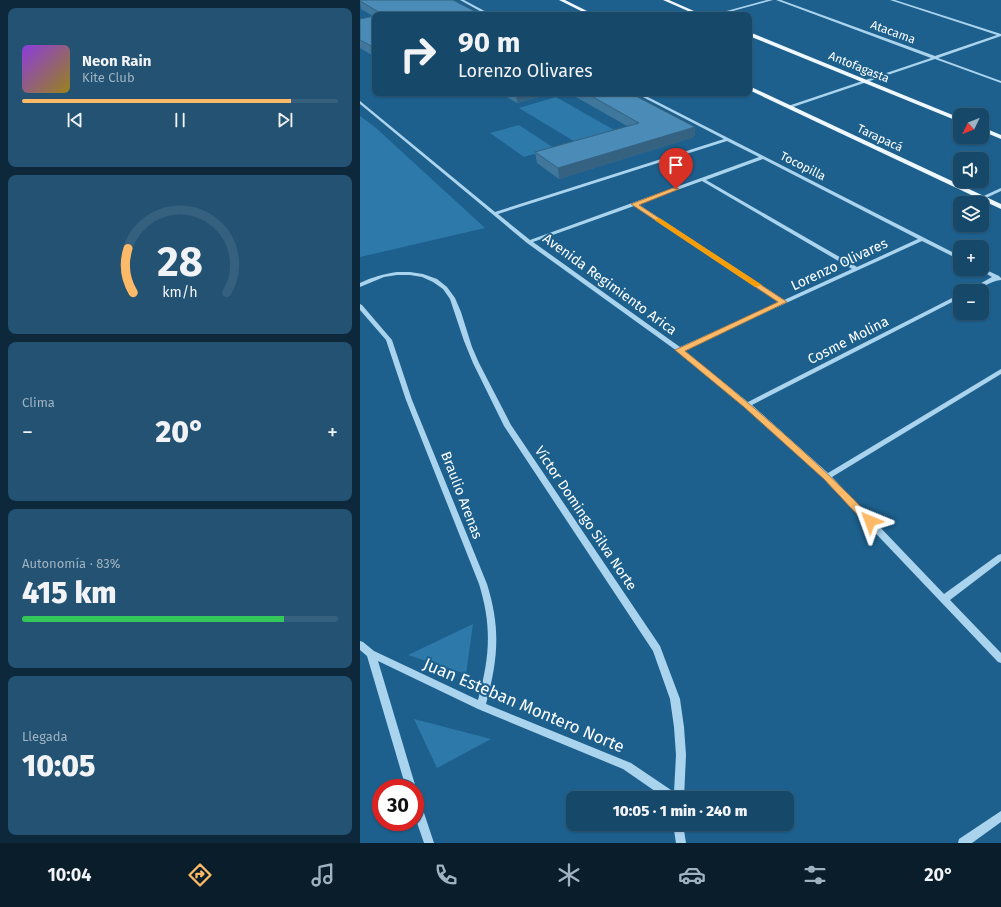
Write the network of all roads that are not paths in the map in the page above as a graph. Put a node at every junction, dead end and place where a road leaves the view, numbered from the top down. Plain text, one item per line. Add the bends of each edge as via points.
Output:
1 (462, 0) edge
2 (561, 0) edge
3 (665, 0) edge
4 (771, 0) edge
5 (778, 0) edge
6 (892, 0) edge
7 (484, 12) edge
8 (587, 12) edge
9 (695, 12) edge
10 (725, 12) edge
11 (752, 35) edge
12 (1000, 35) edge
13 (934, 58) junction
14 (864, 81) junction
15 (1001, 82) edge
16 (752, 89) edge
17 (643, 96) edge
18 (360, 102) edge
19 (789, 107) junction
20 (953, 117) edge
21 (989, 132) edge
22 (1001, 137) edge
23 (725, 140) junction
24 (762, 158) junction
25 (703, 180) junction
26 (1001, 189) edge
27 (978, 196) edge
28 (986, 196) edge
29 (989, 201) edge
30 (634, 204) junction
31 (1001, 207) edge
32 (496, 214) junction
33 (922, 239) junction
34 (530, 242) junction
35 (953, 254) edge
36 (857, 269) junction
37 (989, 273) edge
38 (999, 278) edge
39 (986, 284) edge
40 (360, 285) edge
41 (953, 300) edge
42 (784, 302) junction
43 (360, 306) edge
44 (679, 350) junction
45 (1001, 371) edge
46 (747, 405) junction
47 (827, 477) junction
48 (1001, 557) edge
49 (944, 599) junction
50 (360, 645) edge
51 (370, 654) junction
52 (1001, 659) edge
53 (481, 706) junction
54 (408, 779) edge
55 (664, 791) edge
56 (679, 791) edge
57 (1001, 816) edge
58 (424, 828) edge
59 (679, 831) edge
60 (429, 843) edge
61 (681, 843) edge
62 (963, 843) edge

1 - 7 street
2 - 8 main road
3 - 9 main road
4 - 10 street
5 - 13 street, Atacama
6 - 12 street
11 - 14 main road, Antofagasta
12 - 13 street
13 - 14 street
13 - 15 street, Atacama
14 - 19 street
14 - 20 main road, Antofagasta
16 - 19 main road, Tarapacá
17 - 23 street, Tocopilla
18 - 32 street, Avenida Regimiento Arica
19 - 27 main road, Tarapacá
21 - 22 main road
23 - 24 street, Tocopilla
23 - 32 street
24 - 25 street
24 - 33 street, Tocopilla
25 - 30 street
25 - 36 street
26 - 28 street
29 - 31 main road, Tarapacá
30 - 34 street
30 - 42 street
32 - 34 street, Avenida Regimiento Arica
33 - 35 street, Tocopilla
33 - 36 street, Lorenzo Olivares
34 - 44 street, Avenida Regimiento Arica
36 - 42 street, Lorenzo Olivares
37 - 38 street
38 - 39 street
40 - 56 street, Víctor Domingo Silva Norte via 389,274 419,274 442,286 453,299 471,352 508,426 657,649 674,699 679,727
41 - 46 street, Cosme Molina
42 - 44 street, Lorenzo Olivares
43 - 53 street, Braulio Arenas via 389,340 412,407 491,608 493,655
44 - 46 street, Avenida Regimiento Arica
45 - 47 street
46 - 47 street, Avenida Regimiento Arica
47 - 49 street, Avenida Regimiento Arica
48 - 49 street
49 - 52 street, Avenida Regimiento Arica
50 - 51 street, Juan Esteban Montero Norte
51 - 53 street, Juan Esteban Montero Norte
51 - 54 street
53 - 55 street, Juan Esteban Montero Norte via 627,766
57 - 62 street
58 - 60 street
59 - 61 street

